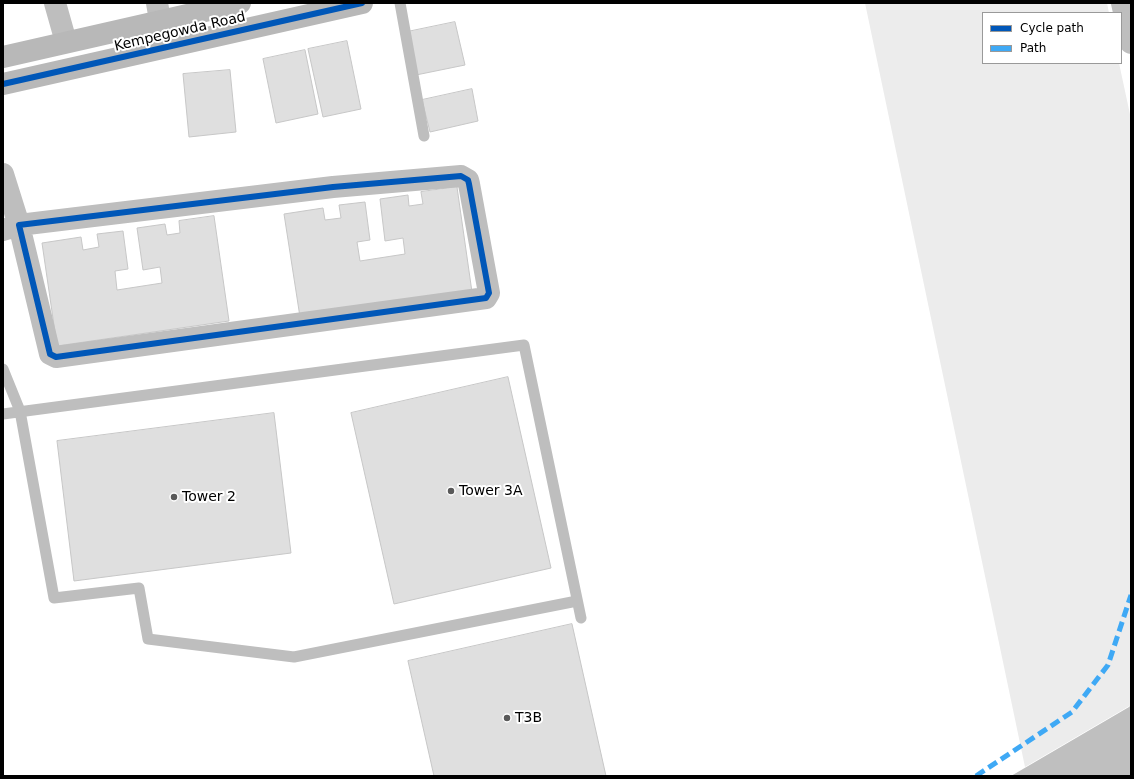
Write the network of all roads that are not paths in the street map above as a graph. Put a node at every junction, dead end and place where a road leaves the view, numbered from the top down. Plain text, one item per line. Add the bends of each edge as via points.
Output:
1 (55, 3) edge
2 (240, 3) edge
3 (362, 3) edge
4 (400, 3) edge
5 (1122, 3) edge
6 (158, 11) edge
7 (66, 42) junction
8 (1131, 43) edge
9 (3, 57) edge
10 (3, 84) edge
11 (424, 136) dead end
12 (3, 174) edge
13 (11, 227) edge
14 (4, 372) edge
15 (20, 410) junction
16 (3, 414) edge
17 (577, 601) junction
18 (580, 618) dead end

1 - 7 street
2 - 6 street, Kempegowda Road
3 - 10 street, Kempegowda Road
4 - 11 lane
5 - 8 street
6 - 7 street, Kempegowda Road
7 - 9 street, Kempegowda Road
12 - 13 street
13 - 13 street via 288,192 460,176 468,180 469,184 488,296 483,299 52,356
14 - 15 lane
15 - 16 lane
15 - 17 lane via 54,598 140,588 148,639 294,657
15 - 17 lane via 524,345
17 - 18 lane

